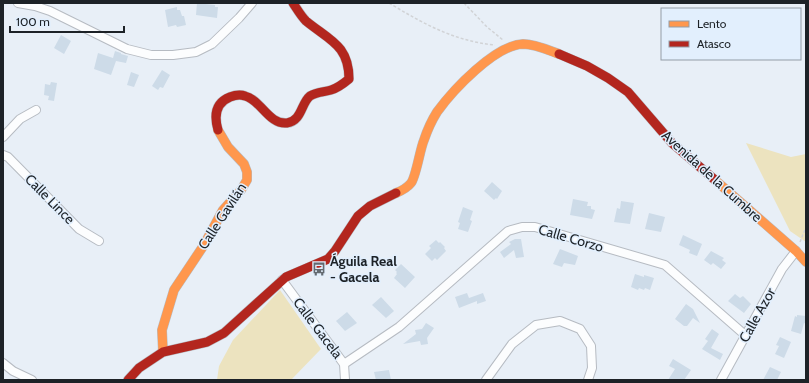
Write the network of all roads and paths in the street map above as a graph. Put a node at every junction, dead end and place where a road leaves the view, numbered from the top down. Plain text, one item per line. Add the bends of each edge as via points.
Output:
1 (18, 3) edge
2 (252, 3) edge
3 (293, 3) edge
4 (389, 3) edge
5 (464, 3) edge
6 (497, 45) dead end
7 (511, 46) junction
8 (36, 110) dead end
9 (3, 137) edge
10 (3, 155) edge
11 (806, 227) edge
12 (98, 241) dead end
13 (796, 251) junction
14 (806, 262) edge
15 (282, 280) junction
16 (745, 335) junction
17 (163, 352) junction
18 (3, 363) edge
19 (344, 364) junction
20 (32, 380) edge
21 (128, 380) edge
22 (345, 380) edge
23 (486, 380) edge
24 (588, 380) edge
25 (721, 380) edge

1 - 2 street via 50,11 127,48 151,55 173,56 196,52 212,44
3 - 17 street, Calle Gavilán via 305,20 327,35 343,52 349,68 349,79 342,86 314,94 305,100 297,119 289,123 276,120 253,98 244,95 234,95 224,99 220,104 216,111 219,132 243,161 247,174 246,182 224,208 174,291 162,334
4 - 6 path via 456,38
5 - 7 path via 487,27
7 - 13 street, Avenida de la Cumbre via 536,46 562,55 587,66 623,88 672,143
7 - 15 street via 486,61 460,85 437,113 424,139 412,182 403,190 370,206 358,216 328,259
8 - 9 street via 20,119
10 - 12 street, Calle Lince via 8,157 79,229
11 - 13 path
13 - 14 street, Avenida de la Cumbre
13 - 16 street, Calle Azor via 782,269
15 - 17 street via 224,333 198,345
15 - 19 street, Calle Gacela
16 - 19 street, Calle Corzo via 665,265 535,227 522,227 508,230 399,327
16 - 25 street, Calle Azor
17 - 21 street via 139,368
18 - 20 street
19 - 22 street, Calle Gacela
23 - 24 street via 512,344 536,325 560,321 580,329 591,346 592,368

